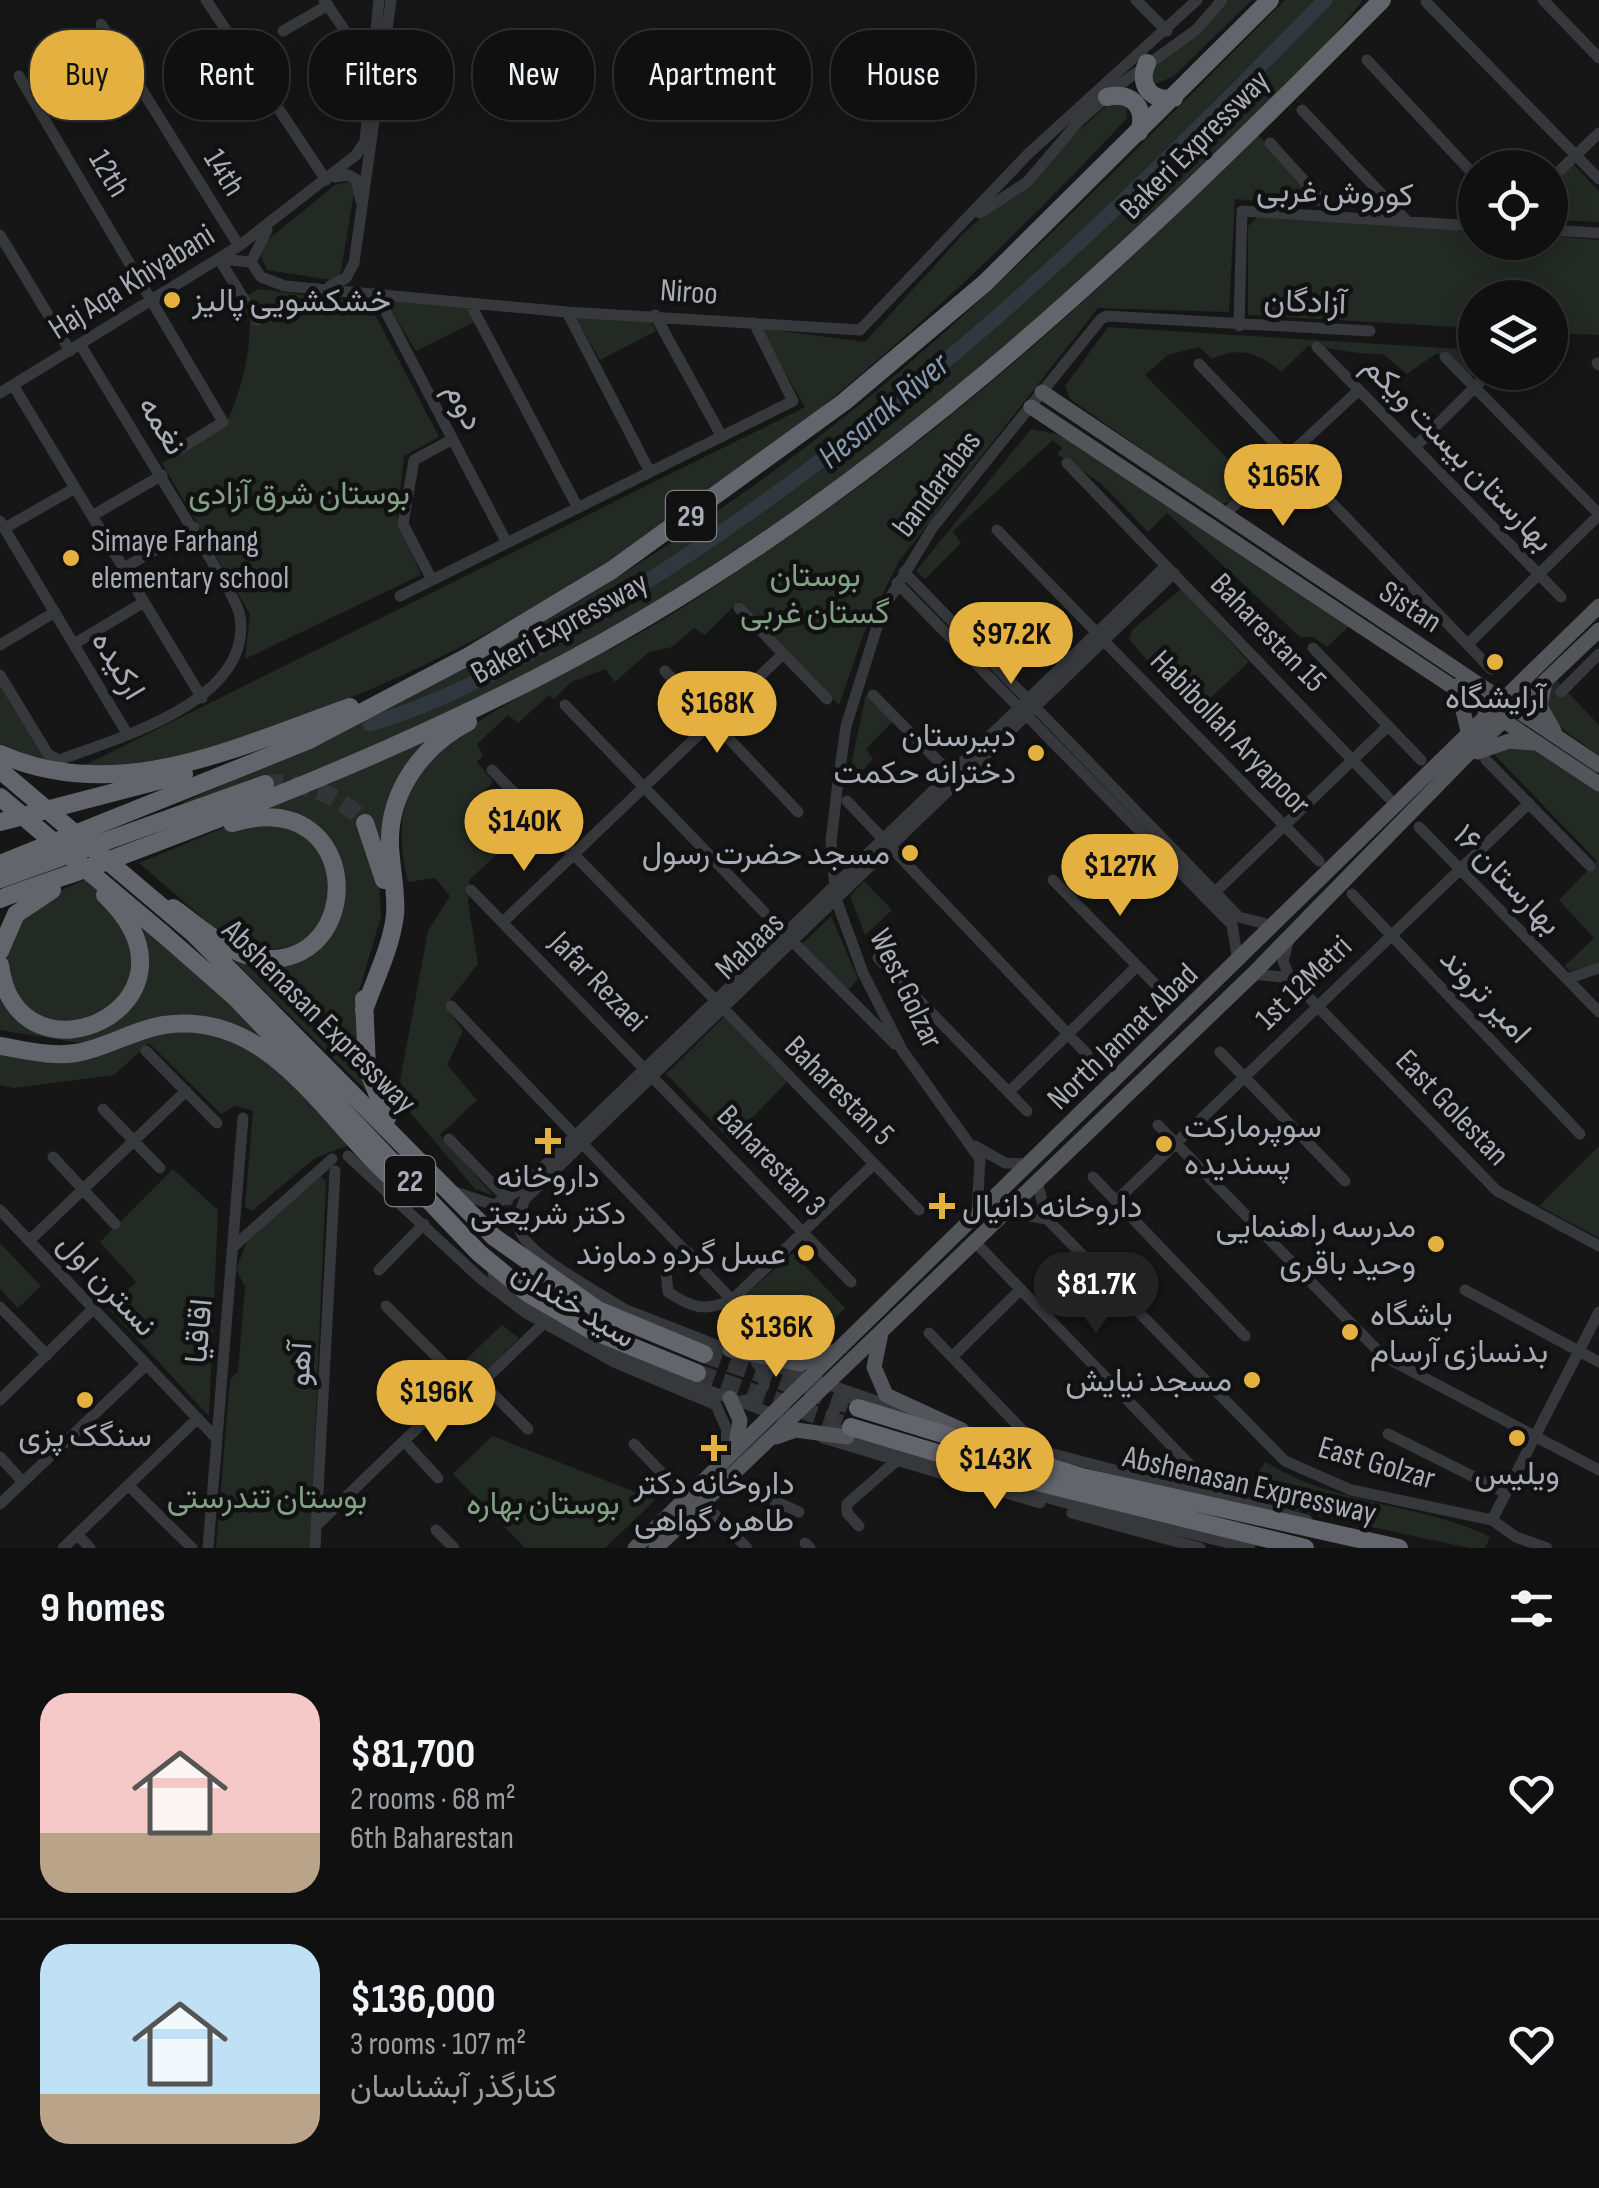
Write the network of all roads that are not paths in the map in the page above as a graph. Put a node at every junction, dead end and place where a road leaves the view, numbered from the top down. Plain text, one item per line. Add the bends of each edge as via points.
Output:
1 (206, 0) edge
2 (379, 0) edge
3 (391, 0) edge
4 (1136, 0) edge
5 (1222, 0) edge
6 (1270, 0) edge
7 (1382, 0) edge
8 (1543, 0) edge
9 (1196, 2) edge
10 (1426, 2) edge
11 (326, 3) edge
12 (1208, 17) junction
13 (101, 24) dead end
14 (285, 30) edge
15 (344, 30) edge
16 (376, 30) edge
17 (1167, 31) junction
18 (1599, 58) edge
19 (1367, 60) dead end
20 (1147, 64) junction
21 (19, 76) dead end
22 (1108, 97) junction
23 (1174, 98) junction
24 (1302, 110) dead end
25 (367, 120) edge
26 (1139, 132) junction
27 (1599, 133) edge
28 (1270, 144) dead end
29 (1028, 154) junction
30 (1576, 155) junction
31 (1458, 158) edge
32 (1568, 163) edge
33 (1042, 166) junction
34 (1599, 179) edge
35 (322, 184) junction
36 (1337, 217) junction
37 (362, 218) junction
38 (1407, 221) junction
39 (270, 225) junction
40 (1458, 225) edge
41 (1568, 231) edge
42 (957, 232) junction
43 (1599, 233) edge
44 (0, 235) edge
45 (239, 246) junction
46 (219, 259) junction
47 (251, 262) junction
48 (354, 263) junction
49 (324, 288) junction
50 (376, 294) junction
51 (154, 299) junction
52 (470, 303) junction
53 (567, 312) junction
54 (656, 316) junction
55 (257, 320) dead end
56 (754, 324) junction
57 (1239, 326) junction
58 (1370, 331) dead end
59 (75, 347) junction
60 (1317, 347) dead end
61 (1445, 357) dead end
62 (1199, 364) dead end
63 (1458, 370) edge
64 (14, 385) junction
65 (1360, 390) junction
66 (1474, 390) edge
67 (1478, 390) edge
68 (1042, 392) junction
69 (0, 393) edge
70 (1031, 407) junction
71 (722, 436) junction
72 (450, 440) junction
73 (1415, 447) junction
74 (178, 450) dead end
75 (1288, 457) junction
76 (1068, 463) dead end
77 (650, 472) junction
78 (162, 475) junction
79 (75, 488) junction
80 (578, 508) junction
81 (1599, 514) edge
82 (92, 516) junction
83 (1223, 516) junction
84 (2, 524) edge
85 (194, 527) junction
86 (997, 530) dead end
87 (506, 543) junction
88 (124, 568) junction
89 (1170, 570) junction
90 (1540, 575) junction
91 (900, 578) junction
92 (432, 580) junction
93 (400, 596) dead end
94 (1561, 598) dead end
95 (144, 602) junction
96 (1599, 606) edge
97 (739, 608) dead end
98 (55, 612) junction
99 (1599, 630) edge
100 (1100, 637) junction
101 (74, 644) junction
102 (1468, 644) junction
103 (0, 645) edge
104 (1312, 648) dead end
105 (783, 654) junction
106 (1599, 654) edge
107 (1491, 669) dead end
108 (665, 671) dead end
109 (1528, 674) junction
110 (0, 675) edge
111 (544, 675) junction
112 (1473, 679) junction
113 (1546, 682) junction
114 (1457, 686) junction
115 (394, 692) junction
116 (1561, 692) dead end
117 (873, 696) dead end
118 (202, 698) junction
119 (826, 699) dead end
120 (1496, 703) junction
121 (566, 705) dead end
122 (1027, 707) junction
123 (1513, 715) junction
124 (314, 720) junction
125 (713, 721) junction
126 (1388, 726) junction
127 (1468, 730) junction
128 (128, 735) junction
129 (1562, 742) junction
130 (1539, 744) junction
131 (0, 754) edge
132 (1465, 757) junction
133 (1353, 760) junction
134 (1420, 760) dead end
135 (1486, 760) dead end
136 (1599, 766) edge
137 (0, 770) edge
138 (492, 770) dead end
139 (951, 774) junction
140 (265, 784) tunnel mouth
141 (1599, 784) edge
142 (644, 787) junction
143 (1388, 796) dead end
144 (0, 797) edge
145 (847, 801) dead end
146 (1529, 803) junction
147 (798, 812) dead end
148 (0, 822) edge
149 (364, 824) tunnel mouth
150 (1284, 826) junction
151 (1420, 827) dead end
152 (887, 842) junction
153 (64, 850) junction
154 (131, 852) junction
155 (573, 855) junction
156 (1319, 861) dead end
157 (0, 864) edge
158 (1590, 866) dead end
159 (1460, 869) junction
160 (0, 880) edge
161 (1052, 880) dead end
162 (834, 885) junction
163 (144, 888) junction
164 (472, 890) dead end
165 (1352, 894) dead end
166 (1211, 896) junction
167 (0, 899) edge
168 (836, 899) junction
169 (764, 912) dead end
170 (503, 922) junction
171 (1274, 926) junction
172 (1392, 936) junction
173 (789, 937) junction
174 (1289, 938) junction
175 (0, 951) edge
176 (878, 958) dead end
177 (1238, 961) junction
178 (0, 966) edge
179 (1137, 966) junction
180 (1599, 968) edge
181 (1253, 974) junction
182 (1290, 978) junction
183 (1567, 979) junction
184 (1158, 987) dead end
185 (451, 1006) dead end
186 (718, 1006) junction
187 (1318, 1007) junction
188 (364, 1010) junction
189 (1599, 1012) edge
190 (0, 1034) edge
191 (1068, 1034) junction
192 (121, 1036) junction
193 (0, 1046) edge
194 (902, 1050) junction
195 (146, 1051) dead end
196 (1220, 1052) dead end
197 (1087, 1054) dead end
198 (649, 1072) junction
199 (1244, 1077) junction
200 (186, 1091) junction
201 (1009, 1092) junction
202 (103, 1110) dead end
203 (1027, 1111) dead end
204 (243, 1118) dead end
205 (216, 1123) dead end
206 (1158, 1125) dead end
207 (391, 1128) junction
208 (1580, 1134) dead end
209 (581, 1137) junction
210 (449, 1139) dead end
211 (135, 1142) junction
212 (1176, 1144) junction
213 (974, 1145) junction
214 (53, 1157) dead end
215 (874, 1164) junction
216 (1031, 1164) junction
217 (160, 1168) dead end
218 (338, 1168) junction
219 (1092, 1177) dead end
220 (1345, 1181) dead end
221 (1037, 1182) junction
222 (84, 1190) junction
223 (450, 1190) junction
224 (508, 1200) junction
225 (1116, 1201) junction
226 (0, 1210) edge
227 (919, 1210) dead end
228 (1006, 1212) junction
229 (977, 1216) junction
230 (432, 1219) junction
231 (1047, 1219) junction
232 (115, 1224) dead end
233 (483, 1226) junction
234 (803, 1232) junction
235 (29, 1241) junction
236 (469, 1242) junction
237 (975, 1242) junction
238 (1599, 1246) edge
239 (232, 1247) junction
240 (688, 1253) junction
241 (380, 1270) dead end
242 (852, 1282) dead end
243 (1020, 1289) junction
244 (1465, 1290) dead end
245 (909, 1294) junction
246 (732, 1300) junction
247 (386, 1306) dead end
248 (0, 1307) edge
249 (94, 1309) junction
250 (624, 1310) junction
251 (1599, 1312) edge
252 (543, 1324) junction
253 (882, 1331) junction
254 (858, 1332) junction
255 (929, 1333) dead end
256 (1245, 1336) dead end
257 (730, 1350) junction
258 (1578, 1352) junction
259 (46, 1354) junction
260 (952, 1357) junction
261 (753, 1358) junction
262 (1599, 1362) edge
263 (146, 1365) junction
264 (810, 1379) junction
265 (482, 1383) junction
266 (826, 1384) junction
267 (472, 1392) junction
268 (734, 1399) junction
269 (0, 1400) edge
270 (860, 1402) junction
271 (772, 1414) junction
272 (197, 1419) junction
273 (789, 1420) junction
274 (528, 1429) dead end
275 (962, 1430) junction
276 (805, 1431) junction
277 (851, 1434) junction
278 (1388, 1434) dead end
279 (1028, 1436) dead end
280 (1534, 1438) junction
281 (217, 1439) junction
282 (404, 1441) junction
283 (634, 1444) dead end
284 (740, 1456) junction
285 (0, 1457) edge
286 (1187, 1461) junction
287 (896, 1462) junction
288 (1599, 1470) edge
289 (719, 1476) junction
290 (438, 1478) dead end
291 (24, 1482) junction
292 (1169, 1483) junction
293 (128, 1485) junction
294 (1506, 1493) junction
295 (1220, 1496) junction
296 (686, 1498) junction
297 (0, 1504) edge
298 (799, 1512) dead end
299 (714, 1514) dead end
300 (1492, 1520) junction
301 (317, 1525) junction
302 (858, 1526) dead end
303 (436, 1530) dead end
304 (77, 1534) junction
305 (1378, 1543) junction
306 (316, 1547) edge
307 (63, 1548) edge
308 (90, 1548) edge
309 (192, 1548) edge
310 (208, 1548) edge
311 (454, 1548) edge
312 (635, 1548) edge
313 (656, 1548) edge
314 (747, 1548) edge
315 (1200, 1548) edge
316 (1250, 1548) edge
317 (1304, 1548) edge
318 (1400, 1548) edge
319 (1547, 1548) edge

1 - 35 street
2 - 16 street
3 - 37 street
4 - 17 street
5 - 12 street, Niroo
6 - 23 highway, Bakeri Expressway / 29
7 - 111 highway, Bakeri Expressway / 29 via 1114,265 960,398 743,556
8 - 18 street
9 - 12 street
9 - 17 street, Niroo
10 - 30 street
11 - 14 street
11 - 15 street
12 - 20 street, Niroo
13 - 45 street, 14th
17 - 29 street, Niroo
19 - 31 street
20 - 22 street, Niroo
20 - 23 highway via 1147,91
21 - 51 street, 12th
22 - 26 highway via 1123,95 1136,103
22 - 33 street, Niroo
23 - 26 highway, Bakeri Expressway / 29
24 - 38 street
25 - 35 street, Haj Aqa Khiyabani via 365,141
26 - 115 highway, Bakeri Expressway / 29 via 984,283 751,474 564,600
27 - 30 street
28 - 36 street
29 - 33 street
29 - 42 street, Niroo
30 - 32 street
30 - 34 street
33 - 42 street, Niroo
35 - 37 street via 339,175 356,179
35 - 39 street, Haj Aqa Khiyabani
36 - 38 street, کوروش غربی
36 - 57 street, کوروش غربی via 1242,211
37 - 48 street
38 - 40 street, کوروش غربی
39 - 45 street, Haj Aqa Khiyabani
39 - 47 street
41 - 43 street
42 - 56 street, Niroo via 860,330
44 - 59 street, نغمه
45 - 46 street, Haj Aqa Khiyabani
46 - 47 street
46 - 51 street, Haj Aqa Khiyabani
46 - 55 street
47 - 49 street, Niroo via 272,282
48 - 49 street via 346,278
48 - 50 street via 359,282
49 - 50 street, Niroo
50 - 52 street, Niroo
50 - 72 street, دوم
51 - 59 street, Haj Aqa Khiyabani
51 - 74 street, 12th via 224,422
52 - 53 street, Niroo
52 - 80 street
53 - 54 street, Niroo
53 - 77 street
54 - 56 street, Niroo
54 - 71 street
56 - 71 street via 793,402
57 - 58 street, آزادگان
57 - 68 street, bandarabas via 1107,316
59 - 64 street, Haj Aqa Khiyabani
59 - 78 street, نغمه
60 - 65 street, بهارستان بیست ویکم
61 - 63 street
62 - 75 street
64 - 69 street, Haj Aqa Khiyabani
64 - 79 street
65 - 73 street, بهارستان بیست ویکم
65 - 75 street
66 - 73 street
67 - 81 street
68 - 70 street, bandarabas
68 - 83 main road, Sistan
70 - 91 street, bandarabas
70 - 114 main road, Sistan
71 - 77 street
72 - 87 street, دوم
72 - 92 street via 414,460 404,524
73 - 90 street, بهارستان بیست ویکم
75 - 83 street
75 - 102 street
76 - 89 street, Baharestan 15
77 - 80 street
78 - 82 street
78 - 85 street, نغمه
79 - 82 street
79 - 84 street
80 - 87 street
81 - 90 street
82 - 88 street
83 - 112 main road, Sistan
84 - 98 street, ارکیده
85 - 88 street
85 - 118 street, نغمه via 240,616 238,649
86 - 100 street, Habibollah Aryapoor
87 - 92 street
88 - 95 street
89 - 100 street, Mabaas
89 - 133 street, Baharestan 15
90 - 94 street, بهارستان بیست ویکم
90 - 102 street
91 - 122 street
91 - 162 street, bandarabas via 875,628 846,726 831,842
92 - 93 street
95 - 101 street
95 - 118 street
96 - 109 main road, North Jannat Abad
97 - 105 street
98 - 101 street, ارکیده
98 - 103 street
99 - 113 main road, North Jannat Abad
100 - 122 street, Mabaas
100 - 150 street, Habibollah Aryapoor
101 - 128 street, ارکیده
102 - 107 street
104 - 126 street
105 - 119 street
105 - 125 street
106 - 116 street
108 - 125 street
109 - 112 main road
109 - 120 main road, North Jannat Abad
110 - 128 street via 58,760
111 - 154 highway, Bakeri Expressway / 29 via 322,777
111 - 188 highway via 438,740 406,779 390,834 391,936
112 - 120 main road, Sistan
113 - 123 main road, North Jannat Abad
113 - 129 main road via 1540,706
114 - 120 main road, Sistan
114 - 127 main road
115 - 124 highway
115 - 157 highway, Bakeri Expressway / 29 via 292,747
117 - 139 street
118 - 128 street
120 - 123 main road
120 - 127 main road, North Jannat Abad
121 - 142 street
122 - 139 street, Mabaas
122 - 152 street, Mabaas
122 - 166 street
123 - 129 main road
123 - 130 main road
123 - 132 main road, North Jannat Abad
124 - 131 highway via 116,777 58,774
124 - 148 highway via 203,768
125 - 142 street
125 - 147 street
126 - 133 street
126 - 134 street
127 - 171 main road, North Jannat Abad
129 - 136 main road
130 - 132 main road via 1509,740
130 - 141 main road
132 - 174 main road, North Jannat Abad
133 - 143 street, Baharestan 15
133 - 150 street
135 - 146 street
137 - 163 highway, Abshenasan Expressway / 22, bridge
138 - 155 street, Baharestan 5
139 - 152 street, Mabaas
140 - 160 highway
142 - 155 street
142 - 169 street
144 - 153 highway, Abshenasan Expressway / 22, bridge
145 - 152 street
146 - 158 street
146 - 159 street, 1st 12Metri
149 - 188 highway via 379,858 385,902
150 - 156 street, Habibollah Aryapoor
150 - 166 street
151 - 159 street, بهارستان ۱۶
152 - 162 street, Mabaas
152 - 168 street, Mabaas
152 - 191 street
153 - 178 highway, bridge via 131,926 140,957 136,985 111,1017 80,1030 38,1024 7,992
153 - 230 highway, Abshenasan Expressway / 22, bridge via 236,998
154 - 163 highway via 244,819 283,818 322,842 339,886 334,914 314,941 265,958 231,948
154 - 167 highway, Bakeri Expressway / 29
154 - 175 highway via 27,904 7,928
155 - 170 street
155 - 186 street, Baharestan 5
159 - 172 street, 1st 12Metri
159 - 183 street, بهارستان ۱۶
161 - 179 street
162 - 168 street, bandarabas
162 - 173 street, Mabaas
163 - 207 highway, Abshenasan Expressway / 22, bridge
164 - 170 street, Jafar Rezaei
165 - 172 street, امیر تروند
166 - 171 street via 1238,917
166 - 177 street via 1232,926
168 - 173 street, Mabaas
168 - 194 street, West Golzar
170 - 198 street, Jafar Rezaei
171 - 177 main road, North Jannat Abad
172 - 187 street, 1st 12Metri
172 - 208 street, امیر تروند
173 - 186 street, Mabaas
173 - 194 street
174 - 181 main road, North Jannat Abad
174 - 182 street via 1284,961
176 - 201 street
177 - 216 main road, North Jannat Abad
179 - 184 street
179 - 191 street
180 - 183 street
181 - 182 street
181 - 221 main road, North Jannat Abad
182 - 187 street, East Golestan
183 - 189 street, بهارستان ۱۶
185 - 209 street
186 - 198 street, Mabaas
186 - 215 street, Baharestan 5
187 - 199 street, 1st 12Metri
187 - 238 street, East Golestan via 1497,1191
188 - 207 highway via 367,1068
190 - 192 highway via 64,1045
191 - 197 street
191 - 201 street
192 - 193 highway via 64,1054
192 - 230 highway via 203,1024 257,1044
194 - 213 street, West Golzar
195 - 200 street
196 - 199 street
198 - 209 street, Mabaas
198 - 234 street, Baharestan 3
199 - 212 street, 1st 12Metri
199 - 220 street
200 - 205 street
200 - 211 street
201 - 203 street
202 - 211 street
204 - 239 street, اقاقیا
206 - 212 street
207 - 223 highway, Abshenasan Expressway / 22
209 - 224 street, Mabaas
209 - 240 street
209 - 250 street, Mabaas via 525,1199 520,1234
210 - 224 street
211 - 217 street
211 - 222 street
212 - 225 street, 1st 12Metri
212 - 280 street via 1382,1356
213 - 216 street, West Golzar via 1006,1164
213 - 229 street via 982,1168
214 - 222 street
215 - 227 street, Baharestan 5
215 - 234 street
216 - 229 main road, North Jannat Abad
218 - 230 street, سید خندان via 368,1171
218 - 239 street
218 - 301 street, آهو
219 - 225 street
221 - 228 main road, North Jannat Abad
221 - 231 street, East Golzar
222 - 232 street
222 - 235 street
223 - 224 street via 494,1206
223 - 233 highway, Abshenasan Expressway / 22
225 - 256 street
226 - 235 street, نسترن اول
228 - 231 street
228 - 237 main road, North Jannat Abad
229 - 245 main road, North Jannat Abad
230 - 236 highway, Abshenasan Expressway / 22
230 - 241 street
230 - 252 street, سید خندان via 495,1291
231 - 300 street, East Golzar via 1285,1461 1352,1490
233 - 236 highway, Abshenasan Expressway / 22 via 568,1293 700,1364 558,1313
233 - 250 street
234 - 242 street, Baharestan 3
234 - 246 street
235 - 249 street, نسترن اول
236 - 268 street via 504,1286 554,1320 609,1350
237 - 243 street
237 - 245 main road, North Jannat Abad
239 - 281 street, اقاقیا
240 - 246 street
240 - 246 street via 666,1272 668,1292 707,1310
243 - 260 street
243 - 286 street
244 - 258 street
245 - 253 main road, North Jannat Abad
245 - 254 main road, North Jannat Abad
247 - 267 street
248 - 259 street
249 - 259 street
249 - 263 street, نسترن اول
250 - 257 street
251 - 258 street
252 - 265 street
252 - 289 street, سید خندان via 716,1405 727,1430
253 - 266 main road, North Jannat Abad
253 - 275 main road via 874,1361 881,1389 894,1402
254 - 257 main road via 800,1364
254 - 264 main road, North Jannat Abad
255 - 260 street
257 - 261 street
258 - 262 street
258 - 280 street
259 - 269 street
260 - 279 street
261 - 264 street
261 - 268 street via 764,1386 753,1399
263 - 272 street, نسترن اول
263 - 291 street
264 - 266 street
264 - 271 main road, North Jannat Abad
265 - 267 street
265 - 274 street
266 - 270 street
266 - 273 main road, North Jannat Abad
267 - 282 street
268 - 271 street
268 - 284 main road
270 - 275 street
270 - 277 street via 844,1398 831,1414 836,1428
270 - 305 highway, Abshenasan Expressway via 1064,1472
271 - 273 street
271 - 284 main road, North Jannat Abad
272 - 281 street, نسترن اول
272 - 293 street
273 - 277 street
273 - 284 main road, North Jannat Abad
275 - 292 street
276 - 277 main road
276 - 284 main road via 781,1433
276 - 287 street
277 - 316 street via 1066,1504
277 - 317 highway, Abshenasan Expressway
278 - 294 street
280 - 288 street
280 - 294 street
281 - 310 street, اقاقیا
282 - 290 street
282 - 301 street
283 - 296 street
284 - 289 main road
285 - 291 street
286 - 292 street via 1180,1479
286 - 295 street
287 - 302 street via 847,1504
287 - 315 street
289 - 296 main road
289 - 298 street
289 - 313 main road
291 - 297 street
292 - 295 street
293 - 304 street
293 - 309 street
294 - 300 street
295 - 305 street
296 - 312 main road
299 - 314 street
300 - 319 street, East Golzar via 1516,1538
301 - 306 street, آهو
303 - 311 street
304 - 307 street
304 - 308 street
305 - 318 highway, Abshenasan Expressway

